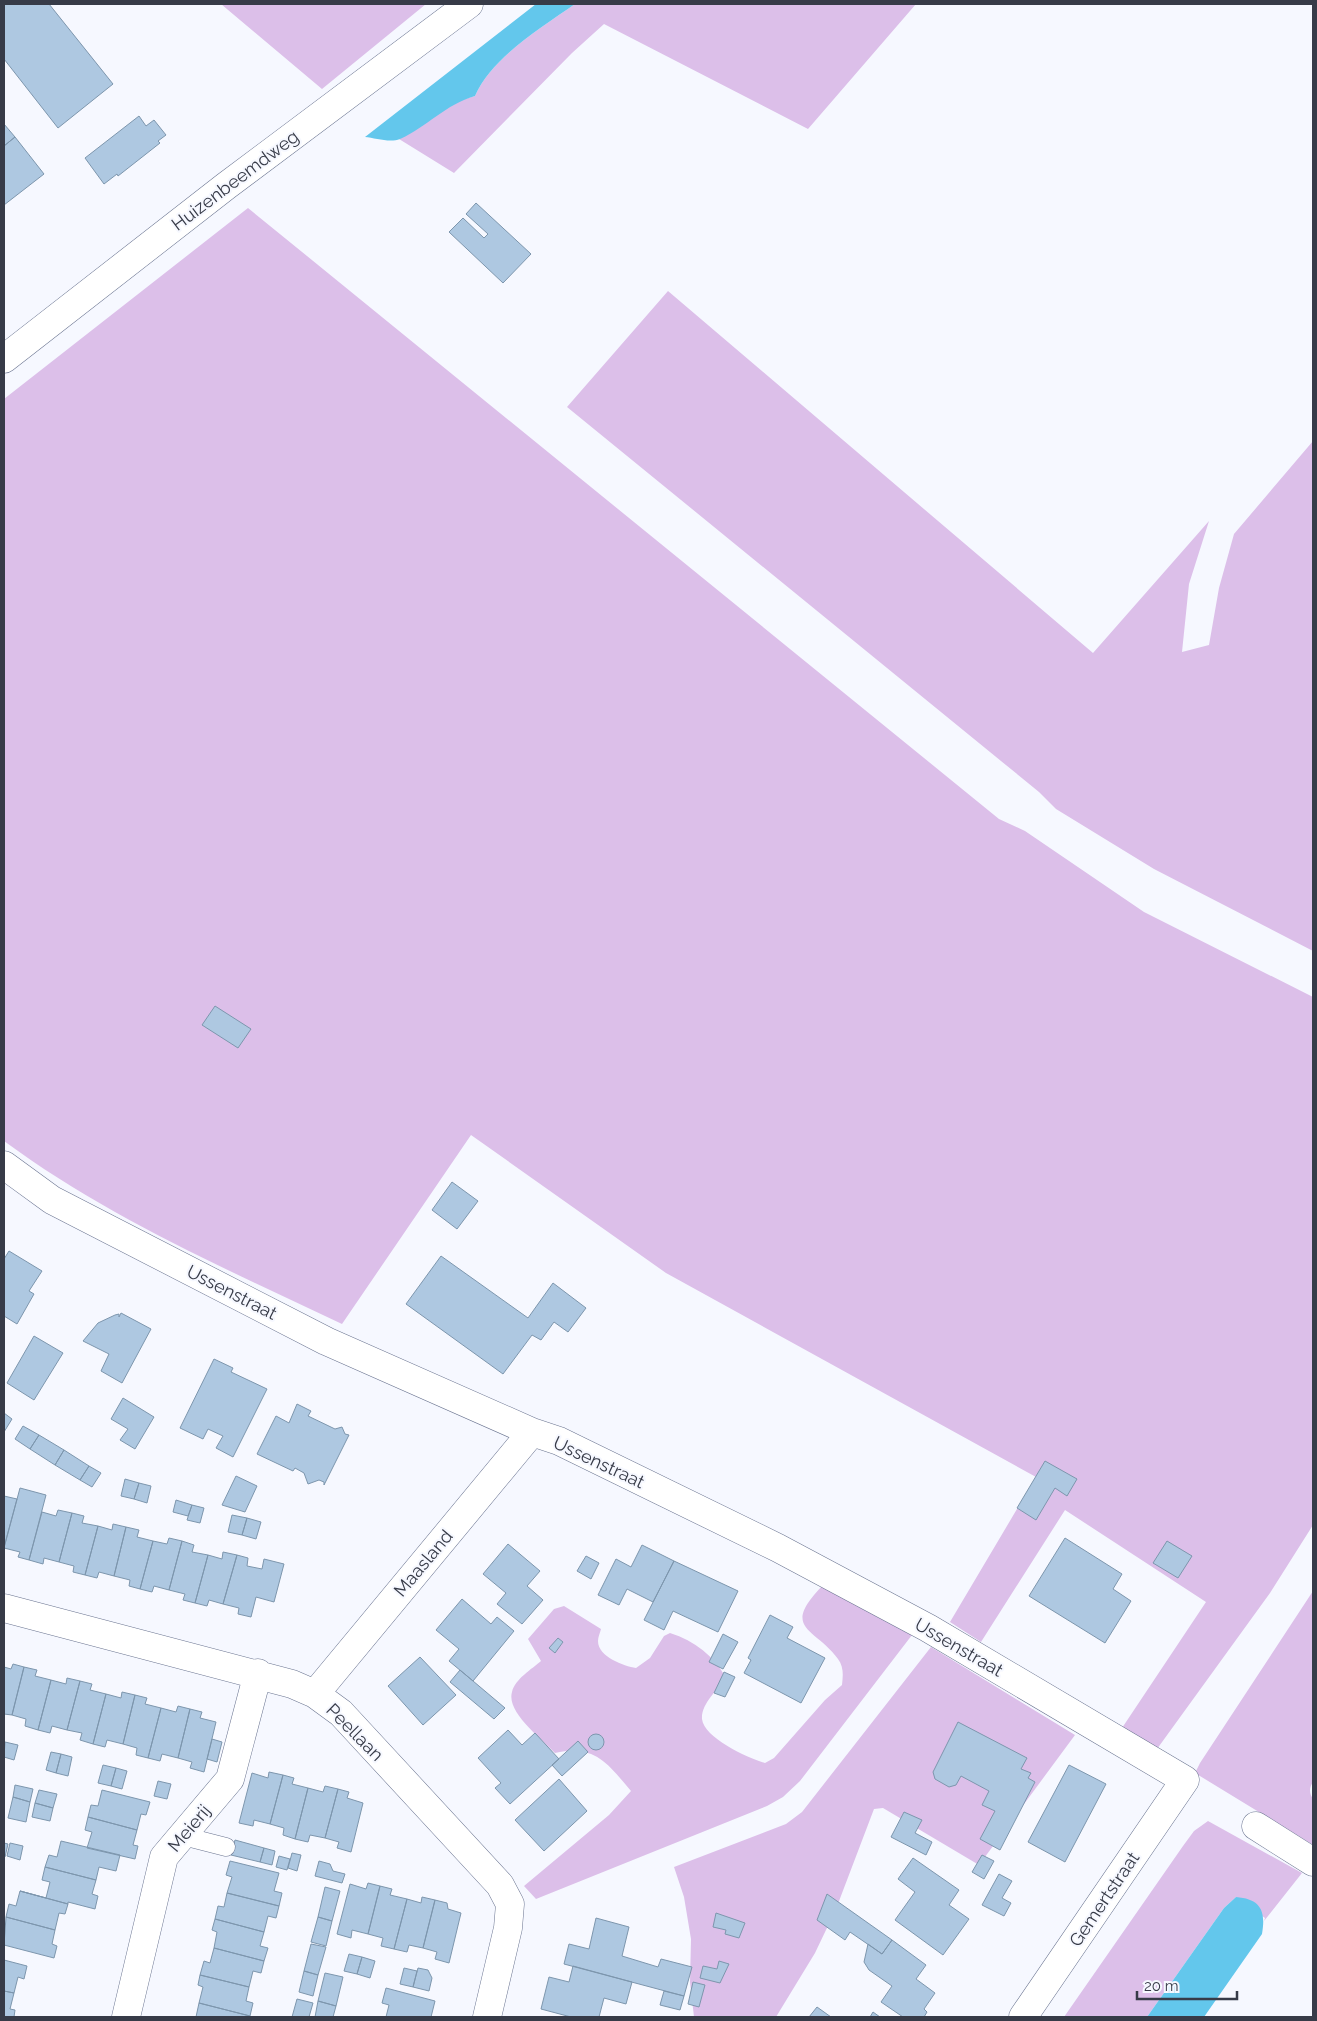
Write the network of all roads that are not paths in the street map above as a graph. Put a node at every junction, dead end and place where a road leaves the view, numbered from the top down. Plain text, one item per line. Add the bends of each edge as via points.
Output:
1 (469, 4) edge
2 (4, 359) edge
3 (4, 1165) edge
4 (532, 1432) junction
5 (4, 1608) edge
6 (258, 1673) junction
7 (315, 1694) junction
8 (1185, 1780) joint
9 (1256, 1826) dead end
10 (183, 1836) junction
11 (226, 1847) dead end
12 (1313, 1862) edge
13 (126, 2017) edge
14 (487, 2017) edge
15 (1023, 2017) edge

1 - 2 street, Huizenbeemdweg via 226,186
3 - 4 street, Ussenstraat via 52,1200 326,1341
4 - 7 street, Maasland
4 - 8 street, Ussenstraat via 559,1441 778,1548 928,1628
5 - 6 street, Peellaan
6 - 7 street, Peellaan
6 - 10 street, Meierij via 230,1780
7 - 14 street, Peellaan via 341,1713 500,1885 510,1904 508,1928
8 - 15 street, Gemertstraat
9 - 12 street
10 - 11 lane
10 - 13 street, Meierij via 164,1857

